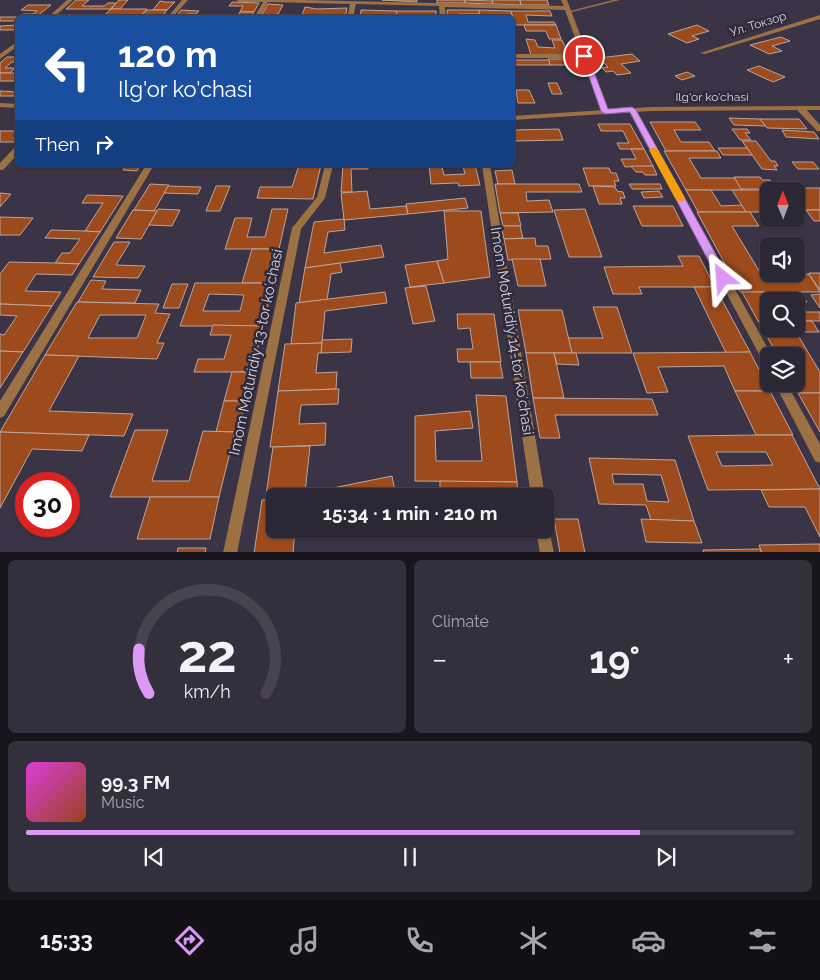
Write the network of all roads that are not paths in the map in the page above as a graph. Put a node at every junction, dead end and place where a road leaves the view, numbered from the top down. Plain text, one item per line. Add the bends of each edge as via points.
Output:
1 (70, 0) edge
2 (185, 0) edge
3 (239, 0) edge
4 (564, 0) edge
5 (618, 0) edge
6 (266, 1) edge
7 (353, 4) junction
8 (442, 6) junction
9 (567, 10) junction
10 (52, 15) edge
11 (172, 15) edge
12 (258, 15) edge
13 (351, 15) edge
14 (443, 15) edge
15 (820, 17) edge
16 (15, 44) edge
17 (703, 53) dead end
18 (515, 56) edge
19 (584, 56) junction
20 (0, 57) edge
21 (0, 105) edge
22 (15, 106) edge
23 (800, 108) junction
24 (820, 108) edge
25 (632, 110) junction
26 (605, 111) junction
27 (515, 118) edge
28 (820, 129) edge
29 (15, 152) edge
30 (149, 167) edge
31 (329, 167) edge
32 (486, 167) edge
33 (0, 168) edge
34 (761, 347) edge
35 (784, 392) edge
36 (0, 412) edge
37 (820, 457) edge
38 (537, 488) edge
39 (545, 538) edge
40 (230, 552) edge
41 (547, 552) edge

1 - 10 street
2 - 11 street
3 - 6 street
4 - 9 street
5 - 9 lane
6 - 7 street
6 - 12 street
7 - 8 street
7 - 13 street
8 - 9 street
8 - 14 street
9 - 19 street
15 - 17 street, Ул. Токзор
16 - 20 street
18 - 19 street
19 - 26 street
21 - 22 street
23 - 24 street, Ilg'or ko'chasi
23 - 25 street, Ilg'or ko'chasi
23 - 28 street
25 - 26 street, Ilg'or ko'chasi
25 - 34 street
26 - 27 street, Ilg'or ko'chasi
29 - 33 street
30 - 36 street
31 - 40 street, Imom Moturidiy 13-tor koʻchasi via 322,198 297,228
32 - 38 street, Imom Moturidiy 14-tor koʻchasi
35 - 37 street
39 - 41 street

